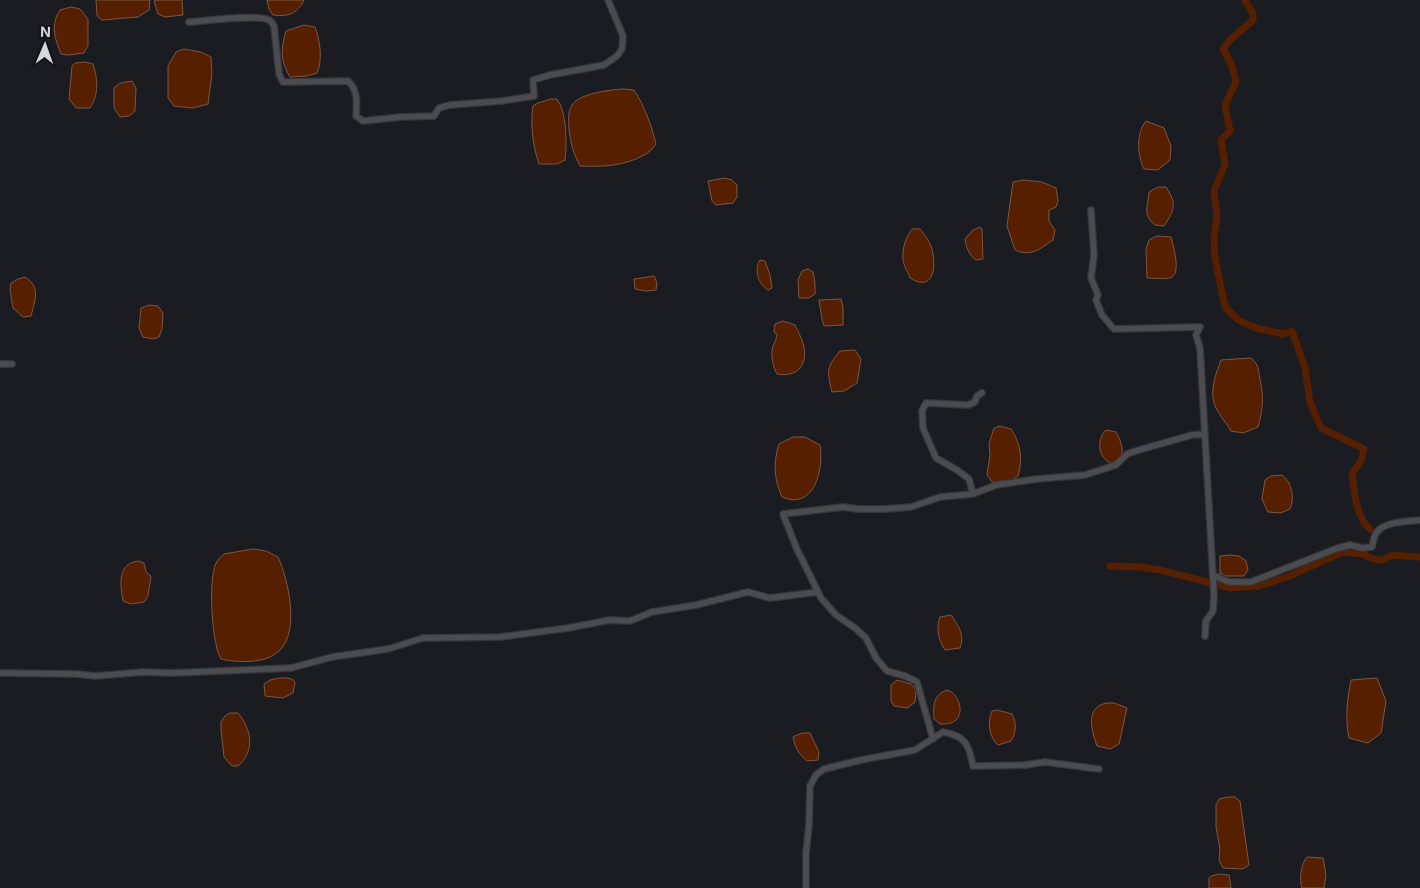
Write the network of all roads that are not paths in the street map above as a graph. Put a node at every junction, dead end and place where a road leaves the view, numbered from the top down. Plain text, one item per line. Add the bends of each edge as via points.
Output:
1 (608, 0) edge
2 (189, 22) dead end
3 (1090, 210) dead end
4 (0, 364) edge
5 (12, 364) dead end
6 (982, 392) dead end
7 (1205, 434) junction
8 (973, 494) junction
9 (1420, 520) edge
10 (1213, 575) junction
11 (818, 592) junction
12 (1205, 636) dead end
13 (0, 674) edge
14 (933, 739) junction
15 (1100, 769) dead end
16 (806, 888) edge

1 - 2 street via 623,36 622,49 604,65 533,80 534,96 450,105 439,108 434,116 363,122 356,116 357,100 348,80 283,82 279,74 274,26 270,20
3 - 7 street via 1094,254 1091,278 1102,315 1114,328 1200,327 1196,335 1200,348
4 - 5 street
6 - 8 street via 976,402 968,405 926,403 922,411 923,428 936,458 968,479
7 - 8 street via 1127,454 1116,465 1085,475 1037,479 996,486
7 - 10 street
8 - 11 street via 940,497 911,507 842,507 783,514
9 - 10 street via 1378,529 1372,547 1344,546 1251,582 1228,582
10 - 12 street via 1213,611 1206,620
11 - 13 street via 770,598 748,592 652,612 630,621 610,620 500,637 423,638 388,649 332,657 291,668 96,676
11 - 14 street via 836,615 866,638 876,658 888,671 917,682
14 - 15 street via 943,732 957,734 969,748 973,766 1044,762
14 - 16 street via 915,750 824,769 816,775 810,786

